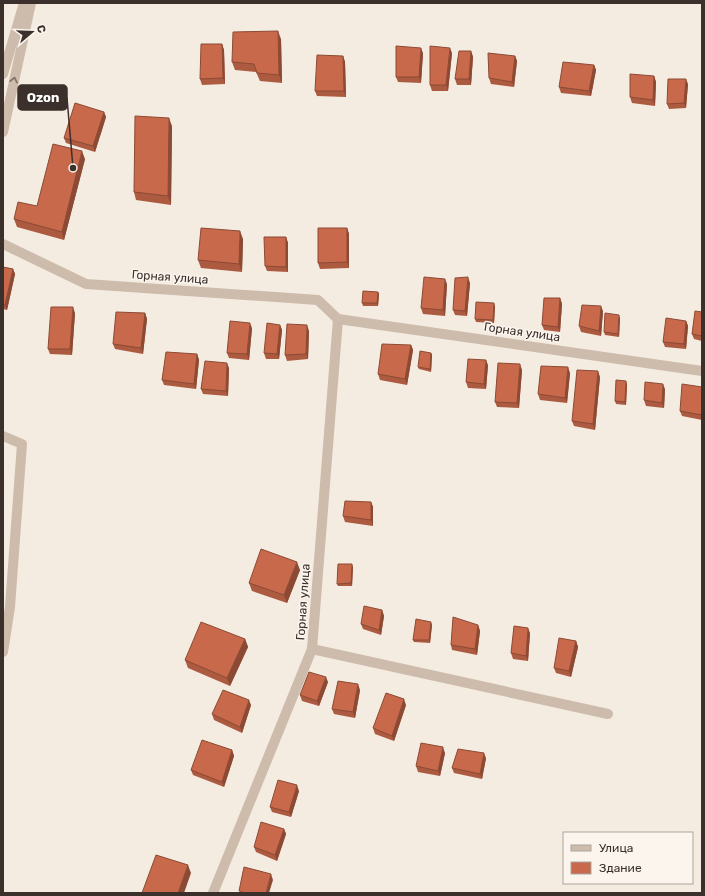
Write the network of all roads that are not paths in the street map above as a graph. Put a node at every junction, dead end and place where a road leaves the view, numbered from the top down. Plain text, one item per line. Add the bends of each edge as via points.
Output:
1 (24, 3) edge
2 (31, 3) edge
3 (3, 74) edge
4 (3, 132) edge
5 (3, 244) edge
6 (338, 319) junction
7 (702, 371) edge
8 (3, 436) edge
9 (312, 648) junction
10 (3, 652) edge
11 (608, 714) dead end
12 (213, 893) edge

1 - 3 street
4 -> 2 street
5 - 6 street, Горная улица via 86,284 318,300
6 - 7 street, Горная улица
6 - 9 street, Горная улица
8 - 10 street via 22,444 10,607
9 - 11 street, Горная улица
9 - 12 street, Горная улица

